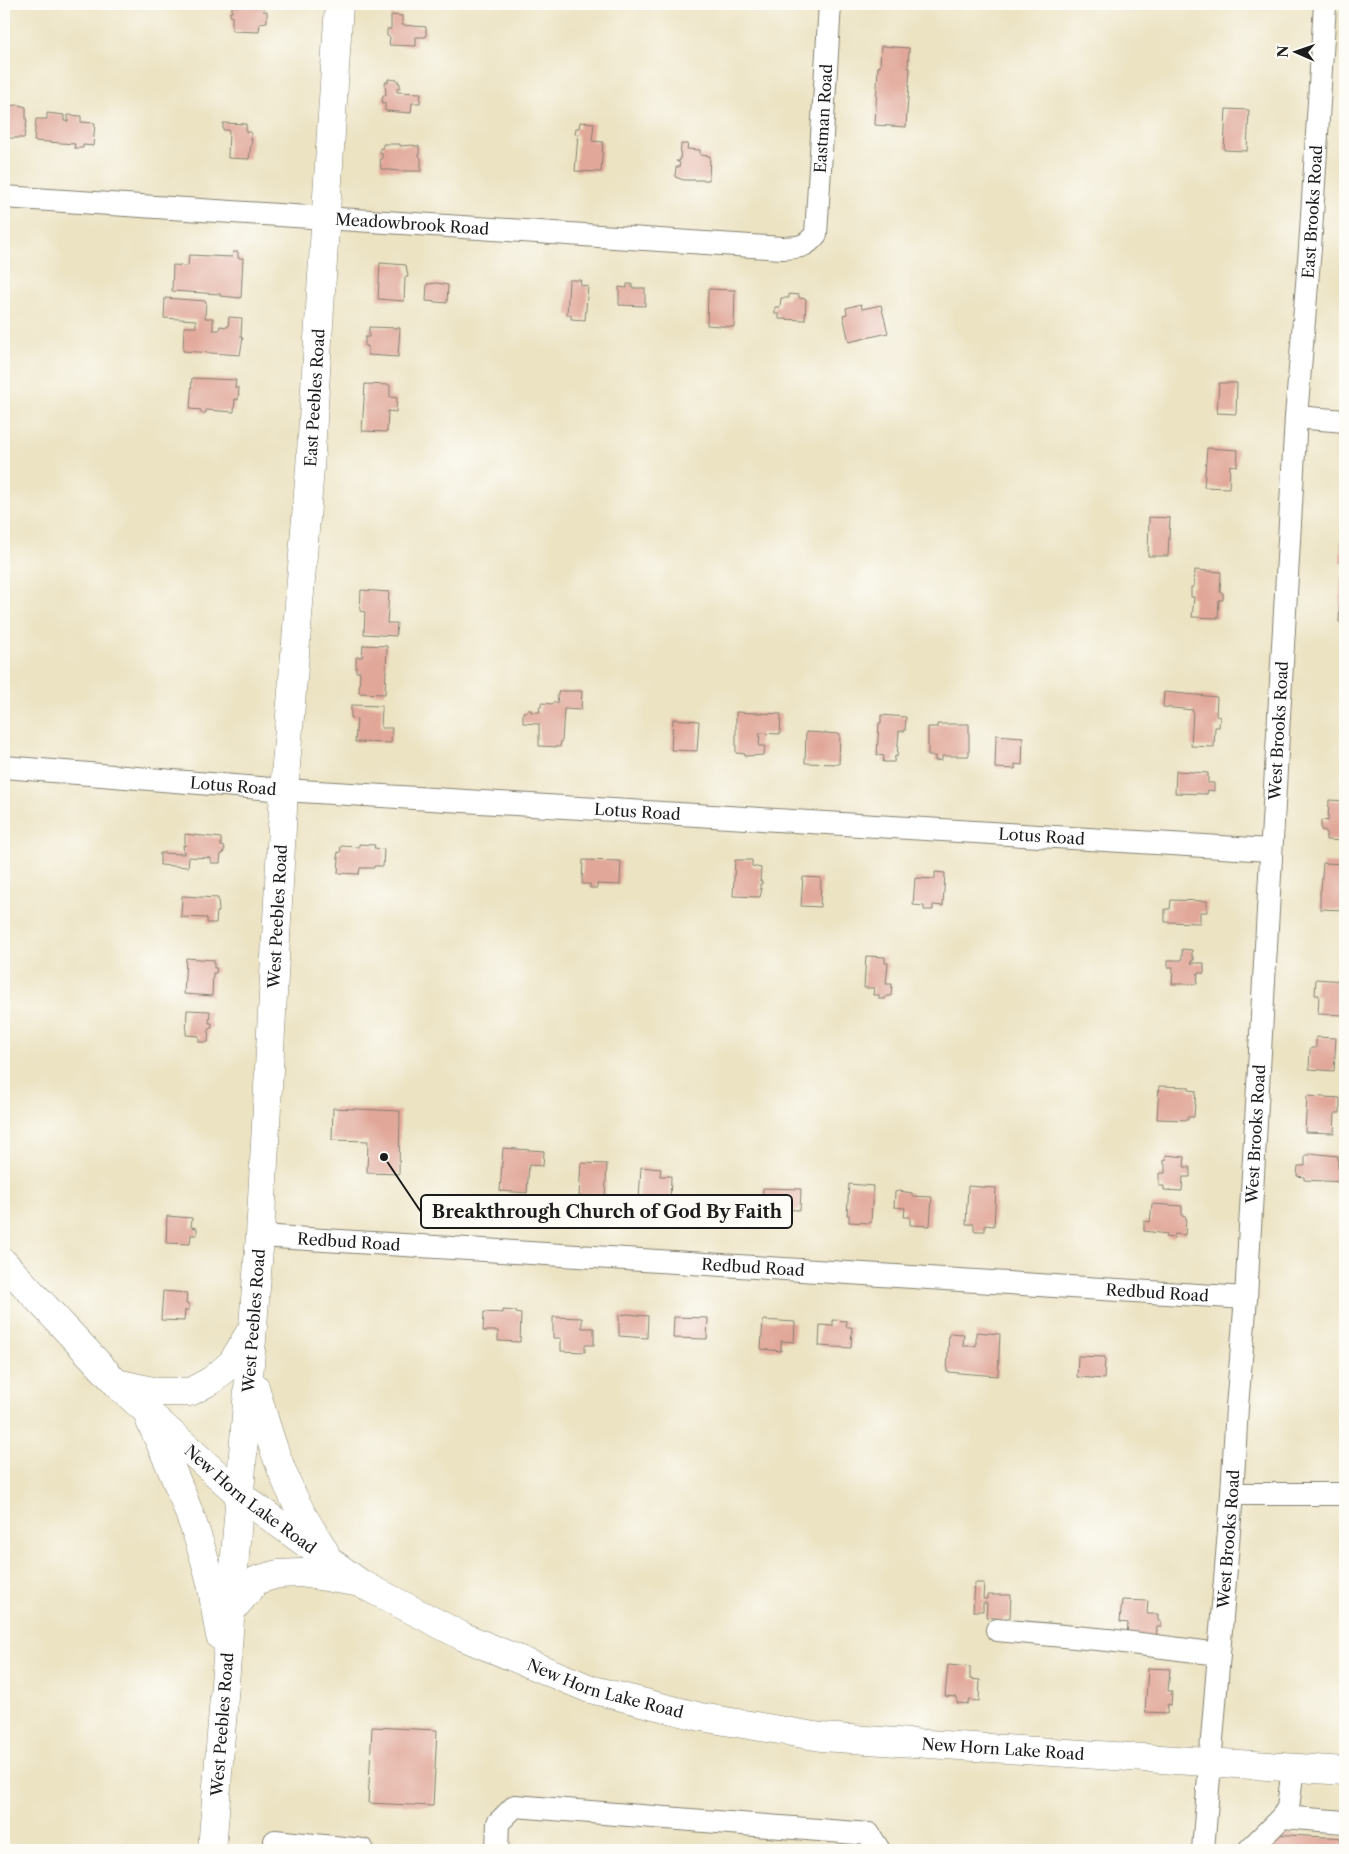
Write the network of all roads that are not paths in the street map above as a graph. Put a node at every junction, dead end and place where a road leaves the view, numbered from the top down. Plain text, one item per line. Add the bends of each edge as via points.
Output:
1 (339, 4) edge
2 (830, 4) edge
3 (1324, 4) edge
4 (4, 197) edge
5 (327, 218) junction
6 (816, 234) joint
7 (1296, 417) junction
8 (1345, 421) edge
9 (4, 767) edge
10 (284, 790) junction
11 (1270, 850) junction
12 (260, 1236) junction
13 (4, 1263) edge
14 (1246, 1298) junction
15 (253, 1326) junction
16 (250, 1368) junction
17 (116, 1383) junction
18 (145, 1410) junction
19 (1232, 1494) junction
20 (1345, 1494) edge
21 (240, 1496) junction
22 (331, 1562) junction
23 (360, 1583) junction
24 (232, 1610) junction
25 (997, 1630) dead end
26 (1219, 1654) junction
27 (226, 1673) junction
28 (1209, 1763) junction
29 (1293, 1767) junction
30 (1345, 1771) edge
31 (1282, 1818) junction
32 (1345, 1822) edge
33 (275, 1841) dead end
34 (212, 1850) edge
35 (363, 1850) edge
36 (497, 1850) edge
37 (879, 1850) edge
38 (1203, 1850) edge
39 (1249, 1850) edge

1 - 5 main road, East Peebles Road
2 - 6 street, Eastman Road
3 - 7 street, East Brooks Road via 1310,248
4 - 5 street, Meadowbrook Road
5 - 6 street, Meadowbrook Road via 782,248 800,247
5 - 10 main road, East Peebles Road
7 - 8 street
7 - 11 street, West Brooks Road
9 - 10 street, Lotus Road
10 - 11 street, Lotus Road
10 - 12 main road, West Peebles Road
11 - 14 street, West Brooks Road
12 - 14 street, Redbud Road
12 - 15 main road, West Peebles Road
13 - 17 main road, New Horn Lake Road
14 - 19 street, West Brooks Road
15 - 16 main road, West Peebles Road
15 - 17 main road via 232,1364 190,1392 157,1392
16 - 21 main road, West Peebles Road
16 - 22 main road via 284,1474
17 - 18 main road, New Horn Lake Road
18 - 21 main road, New Horn Lake Road
18 - 27 main road via 174,1471 201,1548
19 - 20 street
19 - 26 street, West Brooks Road
21 - 22 main road, New Horn Lake Road
21 - 24 main road, West Peebles Road
22 - 23 main road, New Horn Lake Road
23 - 24 main road via 301,1573 278,1574 257,1580
23 - 28 main road, New Horn Lake Road via 464,1637 590,1689 701,1717 821,1737
24 - 27 main road, West Peebles Road
25 - 26 street
26 - 28 street, West Brooks Road
27 - 34 main road, West Peebles Road
28 - 29 main road, New Horn Lake Road
28 - 38 street, West Brooks Road
29 - 30 main road, New Horn Lake Road
29 - 31 street via 1288,1808
31 - 32 street
31 - 39 street
33 - 35 street
36 - 37 street via 498,1824 515,1806 869,1834

